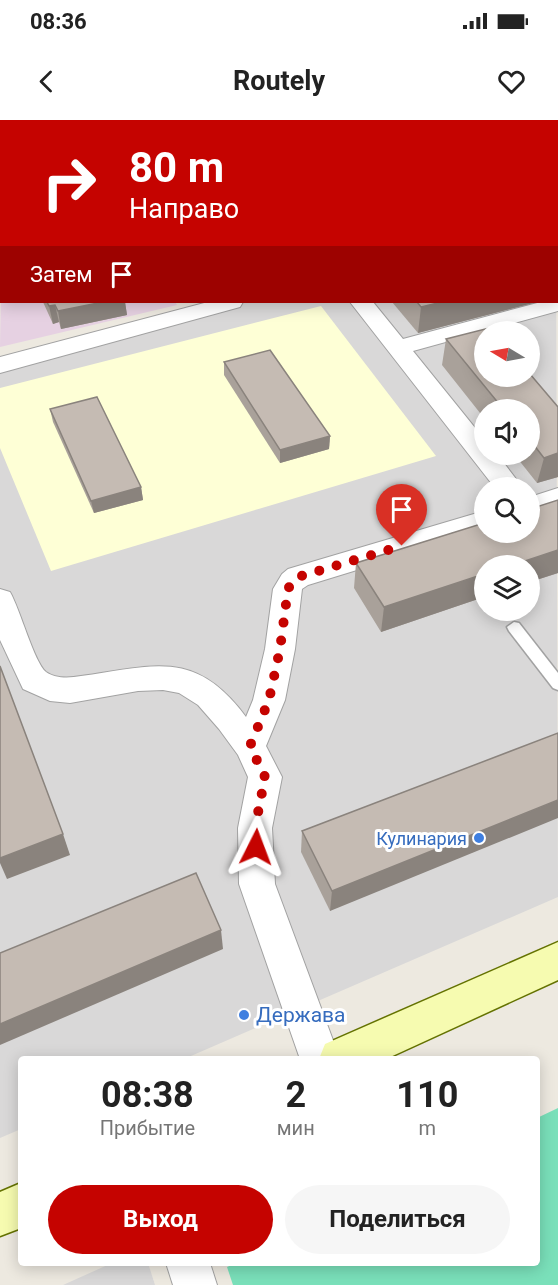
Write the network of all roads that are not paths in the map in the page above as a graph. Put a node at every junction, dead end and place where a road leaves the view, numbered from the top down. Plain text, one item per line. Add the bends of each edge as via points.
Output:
1 (228, 303) edge
2 (362, 303) edge
3 (558, 304) edge
4 (398, 348) junction
5 (0, 365) edge
6 (501, 477) edge
7 (558, 497) edge
8 (540, 503) edge
9 (474, 524) edge
10 (0, 600) edge
11 (514, 627) dead end
12 (558, 684) edge
13 (250, 746) junction
14 (558, 961) edge
15 (319, 1056) edge
16 (347, 1056) edge
17 (18, 1205) edge
18 (0, 1214) edge
19 (189, 1266) edge
20 (195, 1285) edge

1 - 5 street
2 - 4 street
3 - 4 street
4 - 6 street
7 - 8 street
9 - 13 street via 292,582 269,700
10 - 13 street via 32,679 49,689 69,690 136,677 169,677 189,683 209,696
11 - 12 lane
13 - 15 street via 265,777 255,828 257,884
14 - 16 main road
17 - 18 main road
19 - 20 street

